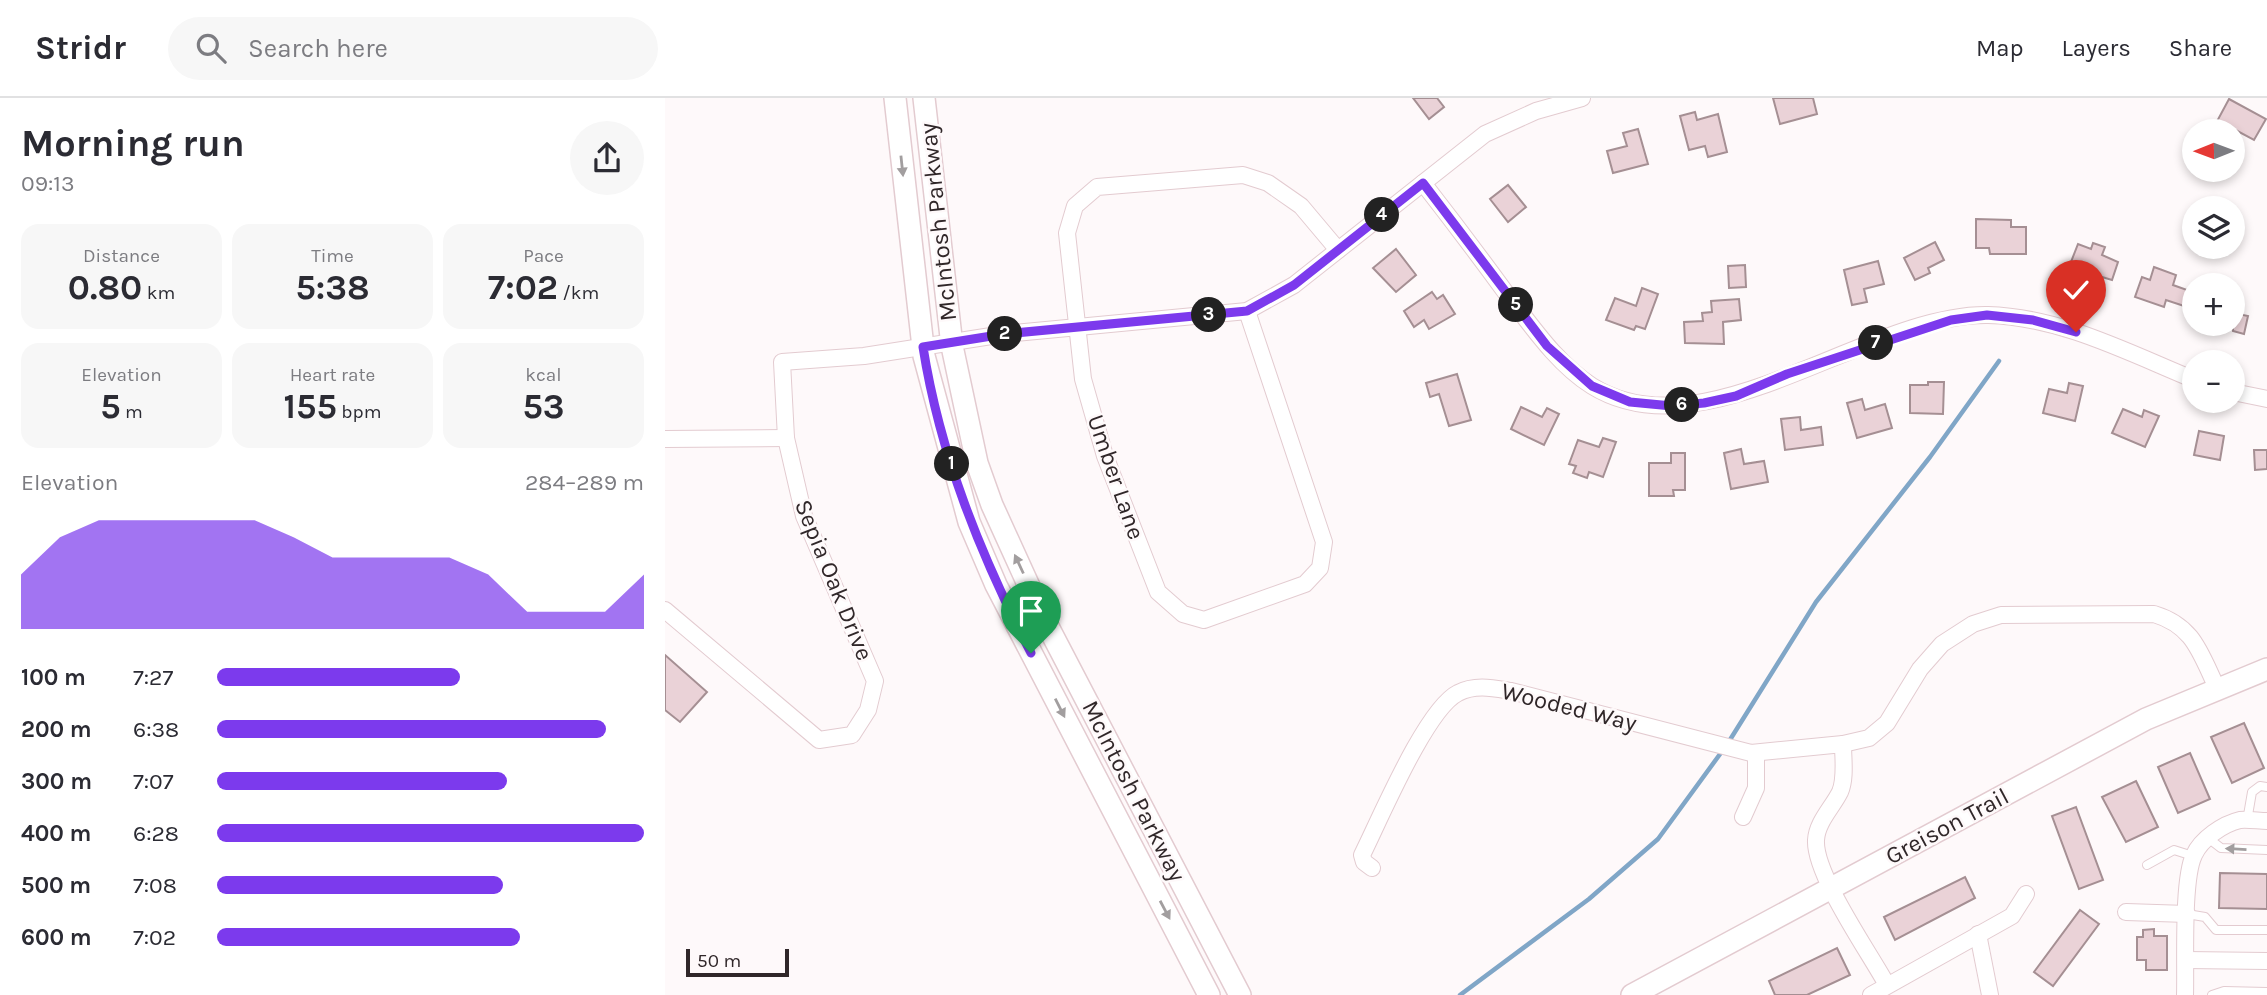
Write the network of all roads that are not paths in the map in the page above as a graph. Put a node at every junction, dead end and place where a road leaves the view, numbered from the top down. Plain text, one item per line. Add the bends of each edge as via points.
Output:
1 (895, 98) edge
2 (924, 98) edge
3 (1582, 98) edge
4 (1423, 183) junction
5 (1338, 250) junction
6 (1247, 311) junction
7 (1076, 328) junction
8 (951, 342) junction
9 (923, 347) junction
10 (2182, 375) edge
11 (2245, 394) edge
12 (2267, 399) edge
13 (786, 438) junction
14 (665, 439) edge
15 (665, 610) edge
16 (2267, 668) edge
17 (2217, 688) junction
18 (1843, 744) junction
19 (1756, 753) junction
20 (2267, 786) edge
21 (1743, 817) dead end
22 (2247, 821) junction
23 (2267, 821) edge
24 (2208, 838) junction
25 (2267, 850) edge
26 (2193, 856) junction
27 (2147, 865) dead end
28 (1373, 868) dead end
29 (1832, 888) junction
30 (2026, 894) dead end
31 (2126, 912) dead end
32 (2187, 914) junction
33 (2267, 930) edge
34 (1978, 934) junction
35 (2186, 960) junction
36 (2267, 961) edge
37 (1887, 985) junction
38 (2267, 992) edge
39 (1209, 995) edge
40 (1240, 995) edge
41 (1632, 995) edge
42 (1871, 995) edge
43 (1990, 995) edge
44 (2185, 995) edge
45 (2212, 995) edge

1 -> 9 street, McIntosh Parkway
2 - 8 street, McIntosh Parkway
3 - 4 street via 1535,111 1485,134
4 - 5 street
4 - 10 street via 1547,346 1592,386 1630,402 1672,406 1725,398 1911,331 1987,315 2033,320 2076,332
5 - 6 street via 1294,285
5 - 7 street, Umber Lane via 1301,206 1268,183 1243,175 1097,187 1075,206 1067,233
6 - 7 street
6 - 7 street, Umber Lane via 1324,542 1320,568 1305,584 1204,620 1183,614 1158,592 1105,456 1083,379
7 - 8 street
8 - 9 street
40 -> 8 street, McIntosh Parkway via 1043,617 992,505 974,451
9 - 13 street, Sepia Oak Drive via 782,362
9 -> 39 street, McIntosh Parkway via 969,522 996,585
11 - 12 street
13 - 14 street
13 - 15 street, Sepia Oak Drive via 804,516 875,681 869,710 852,735 819,740
16 - 17 street, Greison Trail
17 - 18 street, Wooded Way via 2187,630 2169,619 2154,614 2001,615 1973,624 1942,644 1920,669 1887,723 1869,738
17 - 29 street, Greison Trail via 2145,719
18 - 19 street, Wooded Way
18 - 29 street via 1840,791 1815,839 1822,873
19 - 21 street via 1756,788
19 - 28 street, Wooded Way via 1511,691 1472,687 1455,694 1427,726 1362,855
20 - 22 lane via 2252,792
22 - 23 street
22 - 24 street
25 -> 24 lane via 2221,848
24 - 26 street
26 - 27 lane via 2174,850
26 - 32 street
29 - 37 street
29 - 41 street, Greison Trail
30 - 34 street via 2012,916
31 - 32 street
32 - 33 lane via 2205,917 2216,930
32 - 35 street
34 - 37 street
34 - 43 street
35 - 36 street
35 - 44 street
37 - 42 street
38 - 45 lane

